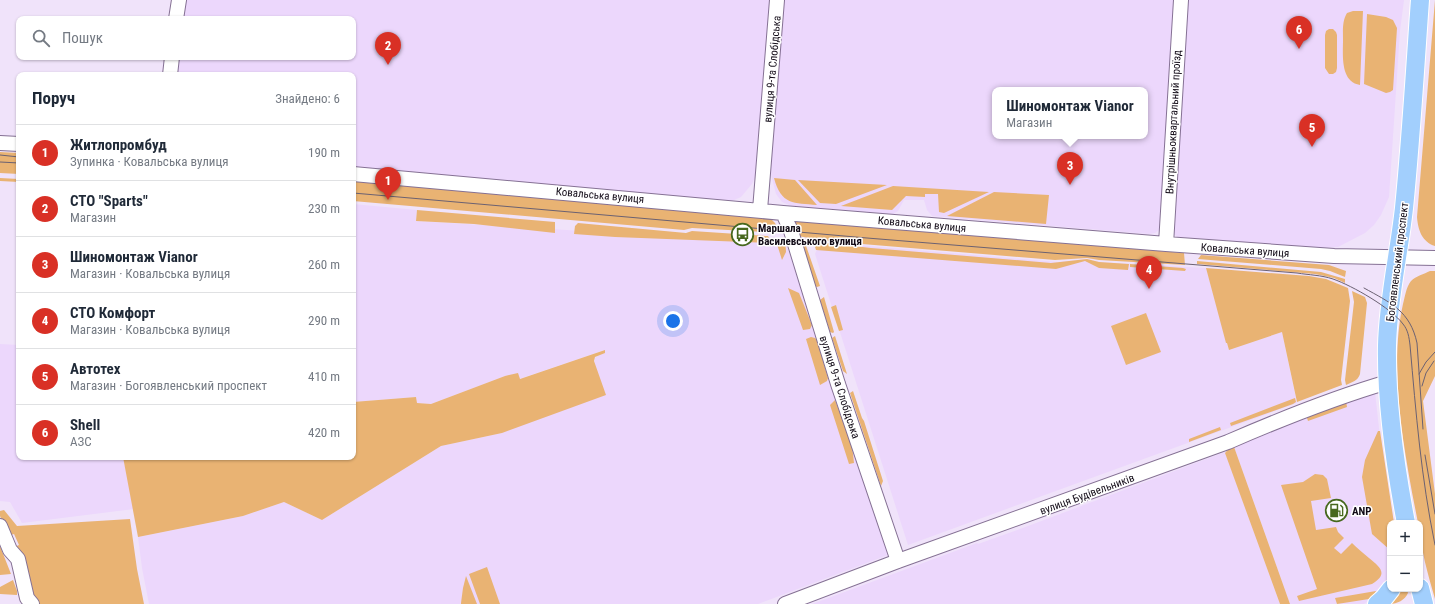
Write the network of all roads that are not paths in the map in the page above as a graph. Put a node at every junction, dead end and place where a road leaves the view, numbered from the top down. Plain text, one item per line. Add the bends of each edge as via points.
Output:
1 (178, 0) edge
2 (777, 0) edge
3 (1181, 0) edge
4 (1420, 0) edge
5 (176, 16) edge
6 (172, 60) edge
7 (170, 72) edge
8 (0, 142) edge
9 (16, 144) edge
10 (356, 174) edge
11 (760, 210) junction
12 (783, 213) junction
13 (1166, 244) junction
14 (1396, 257) junction
15 (1435, 258) edge
16 (1388, 382) junction
17 (1406, 520) edge
18 (0, 528) edge
19 (898, 561) junction
20 (1389, 592) edge
21 (32, 604) edge
22 (785, 604) edge
23 (1377, 604) edge

1 - 5 street
2 - 11 street, вулиця 9-та Слобідська
3 - 13 street, Внутрішньоквартальний проїзд
4 - 14 main road, Богоявленський проспект via 1404,209
6 - 7 street
8 - 9 street
10 - 11 street, Ковальська вулиця
11 - 12 street, Ковальська вулиця
12 - 13 street, Ковальська вулиця
12 - 19 street, вулиця 9-та Слобідська
13 - 14 street, Ковальська вулиця via 1334,256
14 - 15 street
14 - 16 main road, Богоявленський проспект via 1389,310
16 - 17 main road, Богоявленський проспект
16 - 19 street, вулиця Будівельників via 1347,394 1228,442
18 - 21 street via 10,550 18,559 27,598
19 - 22 street, вулиця Будівельників
20 - 23 main road

